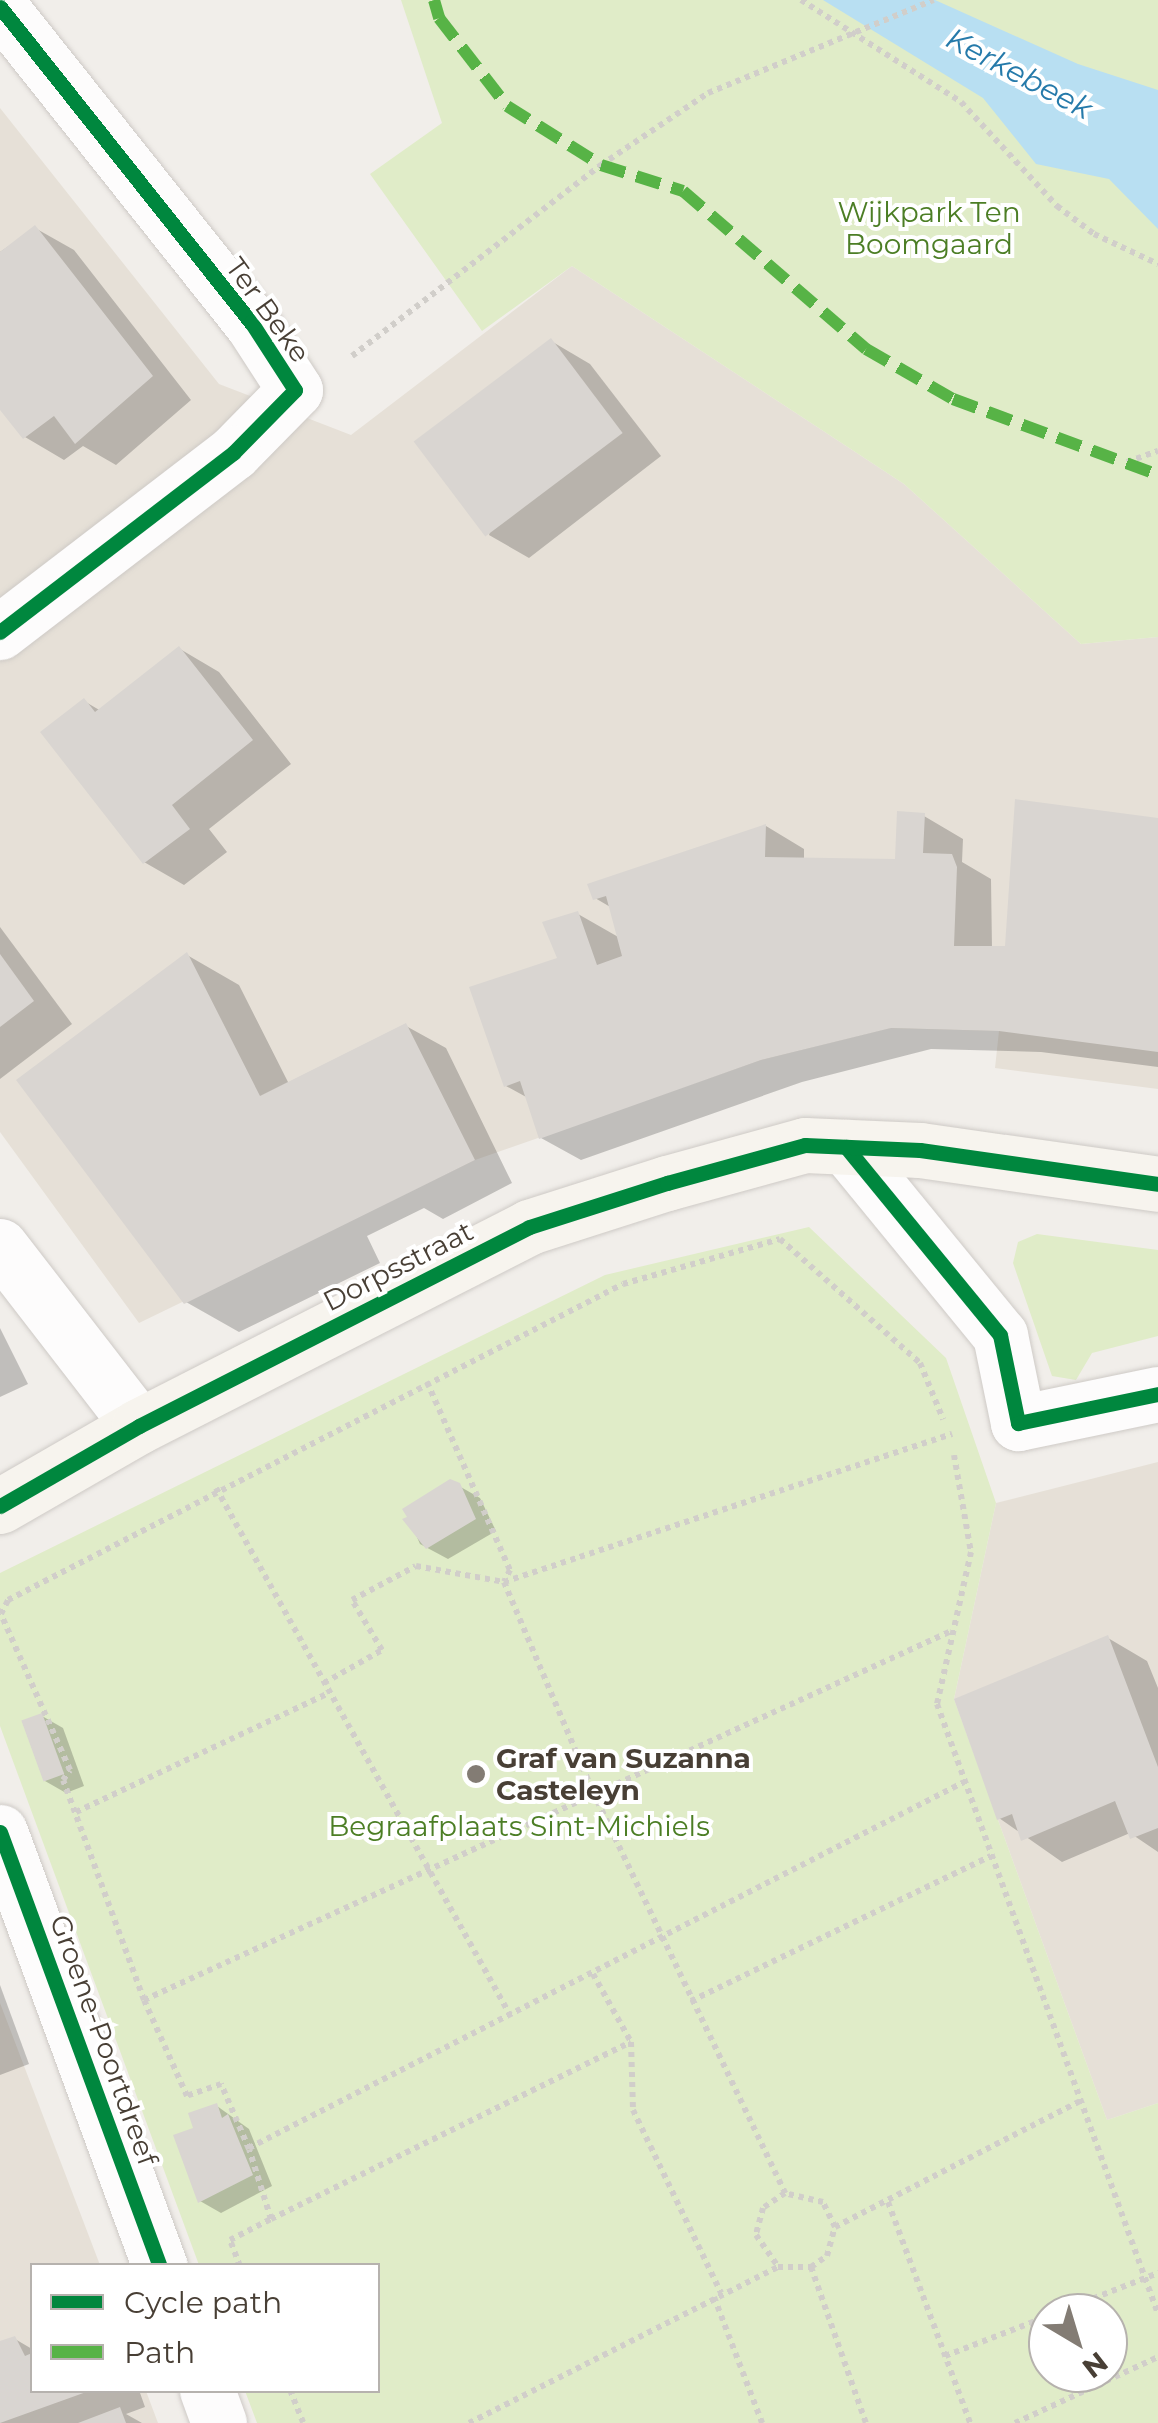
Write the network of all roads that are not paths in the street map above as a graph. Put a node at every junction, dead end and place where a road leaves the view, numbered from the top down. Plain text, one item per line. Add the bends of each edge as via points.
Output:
1 (0, 7) edge
2 (0, 632) edge
3 (846, 1147) junction
4 (1158, 1184) edge
5 (0, 1246) edge
6 (1158, 1394) edge
7 (138, 1426) junction
8 (0, 1506) edge
9 (0, 1832) edge
10 (159, 2263) edge
11 (207, 2393) edge
12 (218, 2423) edge

1 - 2 street, Ter Beke via 252,322 295,390 233,452
3 - 4 street, Dorpsstraat via 920,1150
3 - 6 street via 1000,1335 1018,1424
3 - 7 street, Dorpsstraat via 805,1145 529,1227
5 - 7 street
7 - 8 street, Dorpsstraat
9 - 10 street, Groene-Poortdreef
11 - 12 street

